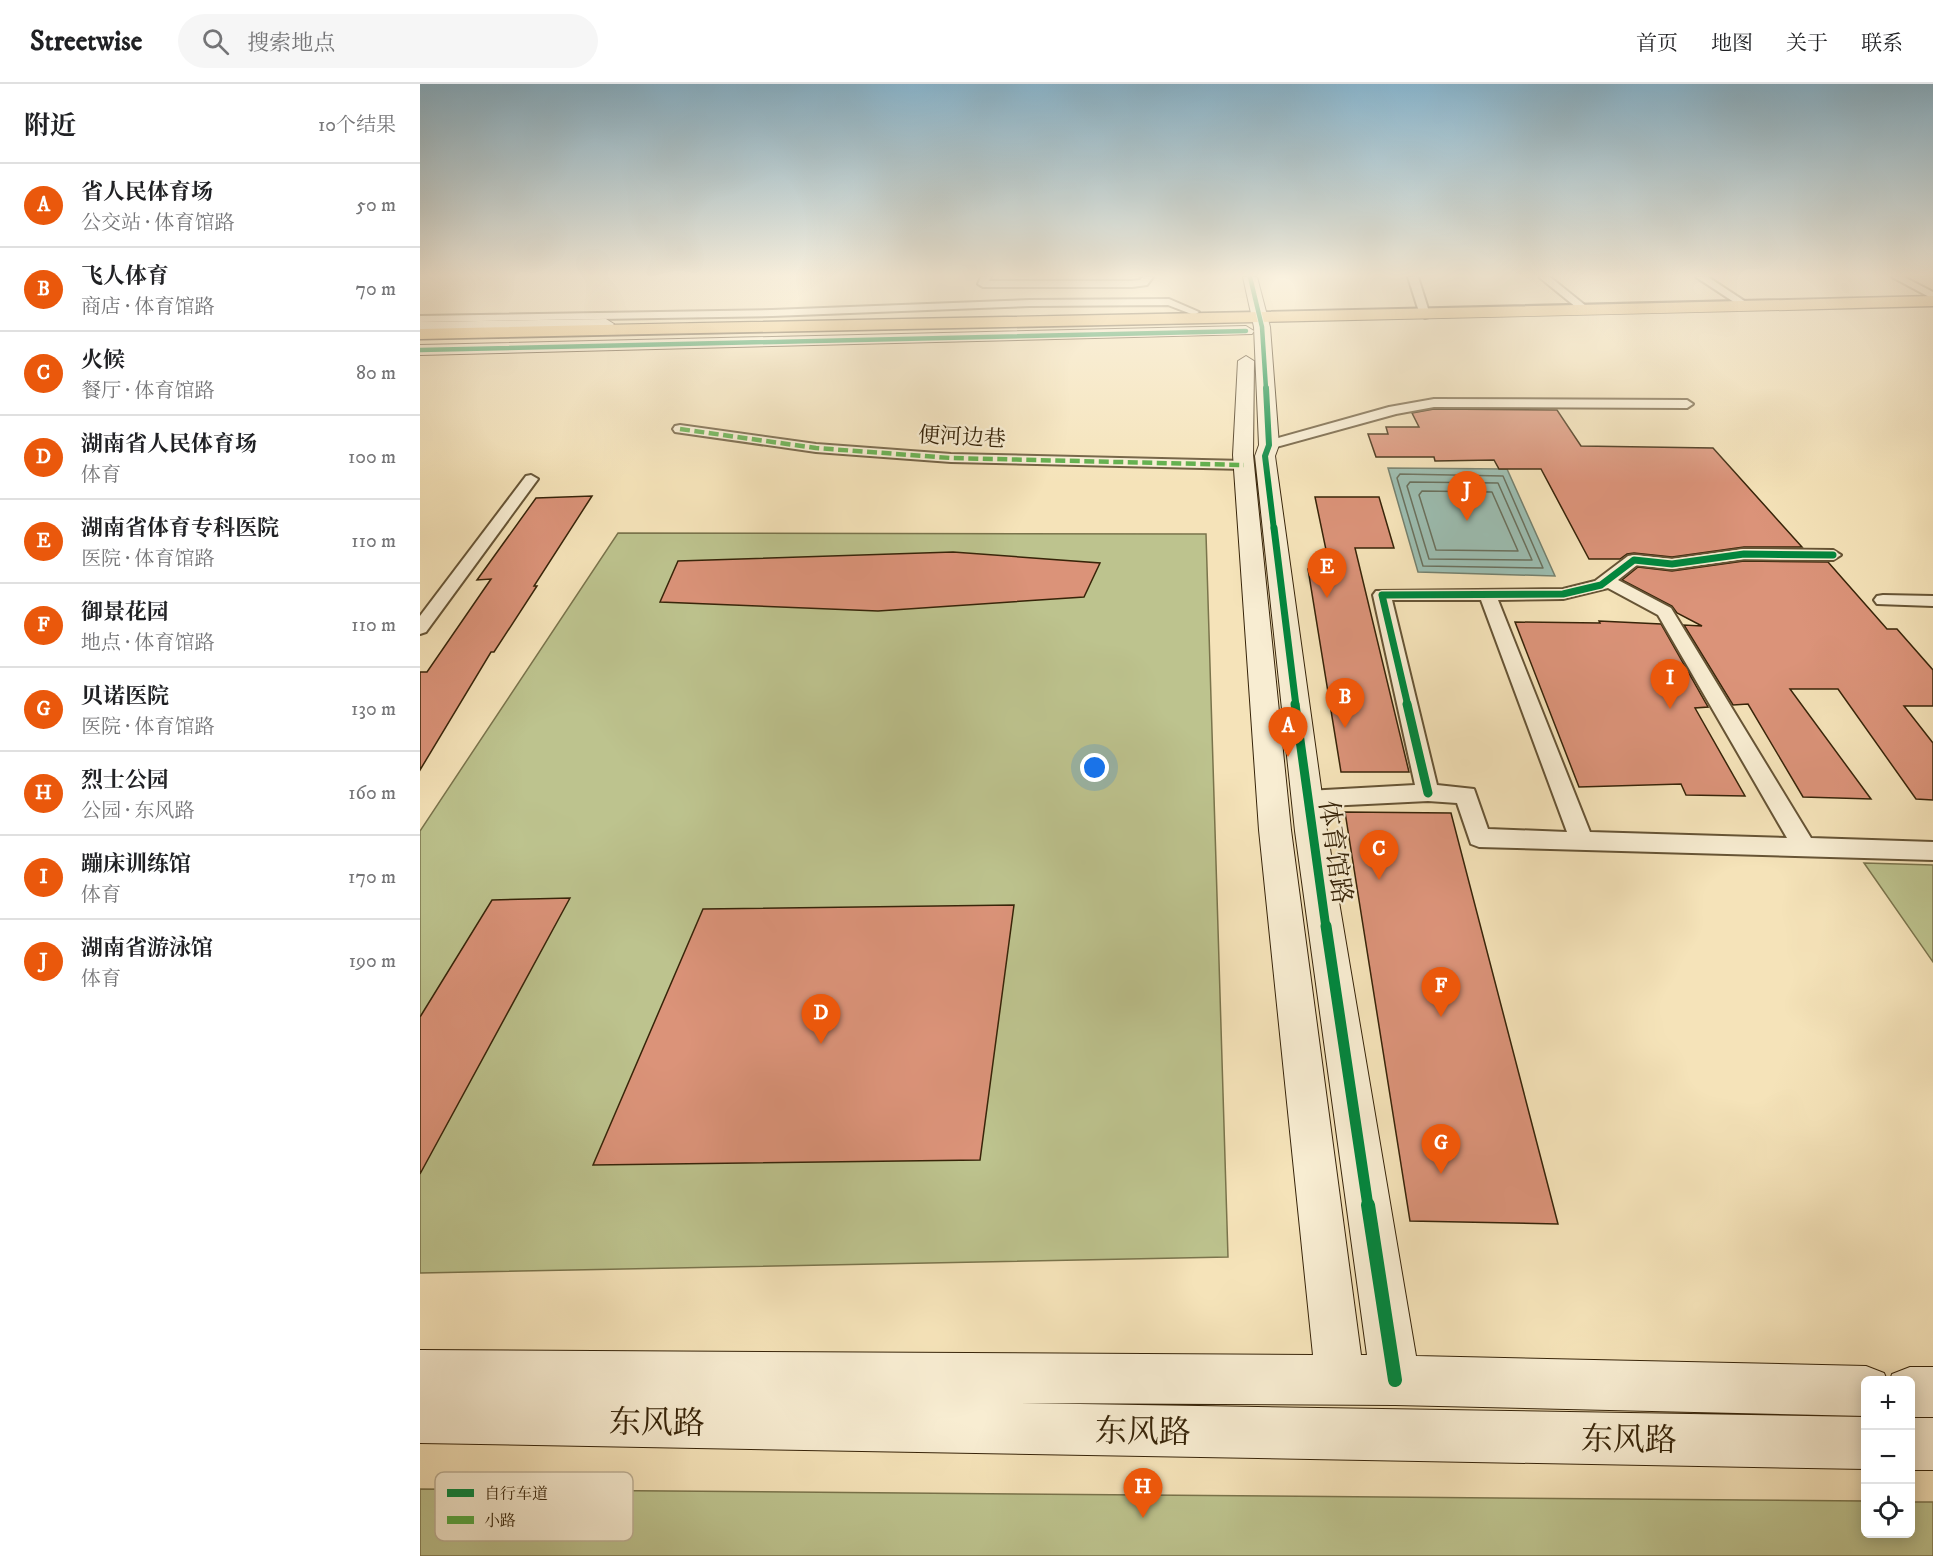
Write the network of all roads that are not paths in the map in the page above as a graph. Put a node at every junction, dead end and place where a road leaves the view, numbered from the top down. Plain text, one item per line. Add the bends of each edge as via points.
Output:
1 (531, 346) edge
2 (1245, 346) edge
3 (1250, 346) edge
4 (420, 350) edge
5 (1688, 404) dead end
6 (680, 429) dead end
7 (1269, 445) junction
8 (1244, 465) junction
9 (531, 479) dead end
10 (1833, 555) dead end
11 (1607, 581) junction
12 (1488, 594) junction
13 (1883, 600) dead end
14 (1933, 601) edge
15 (420, 628) edge
16 (1428, 793) junction
17 (1307, 799) junction
18 (1582, 841) junction
19 (1804, 847) junction
20 (1933, 851) edge
21 (420, 1375) edge
22 (1395, 1380) junction
23 (1340, 1381) junction
24 (1861, 1391) edge
25 (1915, 1392) edge
26 (1933, 1392) edge
27 (420, 1418) edge
28 (1861, 1443) edge
29 (1915, 1444) edge
30 (1933, 1444) edge

1 - 4 street
2 - 8 street
3 - 7 street, 体育馆路
5 - 7 street via 1434,403 1394,410
6 - 8 street, 便河边巷 via 816,448 951,458
7 - 17 street, 体育馆路 via 1265,456
8 - 23 street via 1275,831
9 - 15 street
10 - 11 street via 1744,554 1672,564 1634,560
11 - 12 street via 1563,594
11 - 19 street via 1665,612
12 - 16 street via 1382,596
12 - 18 street
13 - 14 street
16 - 17 street
16 - 18 street via 1466,795 1479,838
17 - 22 street, 体育馆路
18 - 19 street
19 - 20 street
21 - 23 street, 东风路
22 - 23 street, 东风路
22 - 24 street, 东风路
25 - 26 street
27 - 28 street, 东风路
29 - 30 street

